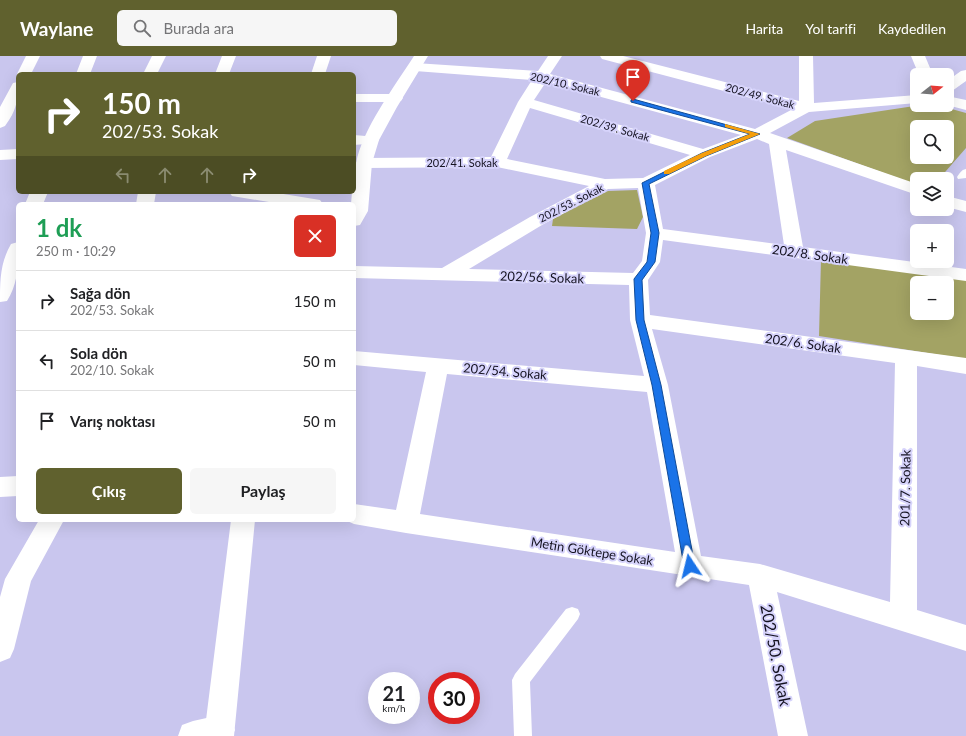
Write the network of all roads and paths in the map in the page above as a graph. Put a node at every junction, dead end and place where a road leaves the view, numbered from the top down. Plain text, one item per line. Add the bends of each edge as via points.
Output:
1 (33, 56) edge
2 (90, 56) edge
3 (159, 56) edge
4 (229, 56) edge
5 (324, 56) edge
6 (555, 56) edge
7 (607, 56) edge
8 (806, 56) edge
9 (918, 56) edge
10 (418, 62) edge
11 (923, 68) edge
12 (25, 72) edge
13 (84, 72) edge
14 (151, 72) edge
15 (223, 72) edge
16 (319, 72) edge
17 (966, 74) edge
18 (541, 76) junction
19 (954, 83) edge
20 (16, 90) edge
21 (356, 98) edge
22 (396, 98) junction
23 (910, 100) edge
24 (525, 102) junction
25 (954, 102) edge
26 (966, 105) edge
27 (806, 108) junction
28 (0, 123) edge
29 (757, 134) junction
30 (356, 140) edge
31 (371, 140) junction
32 (777, 141) junction
33 (16, 154) edge
34 (704, 154) junction
35 (0, 156) edge
36 (497, 162) junction
37 (364, 163) junction
38 (646, 183) junction
39 (606, 184) junction
40 (910, 188) edge
41 (251, 194) edge
42 (301, 202) edge
43 (954, 203) edge
44 (966, 207) edge
45 (356, 214) edge
46 (655, 233) junction
47 (794, 252) junction
48 (16, 253) edge
49 (356, 272) edge
50 (446, 274) junction
51 (966, 274) edge
52 (638, 279) junction
53 (16, 296) edge
54 (0, 297) edge
55 (640, 320) junction
56 (356, 358) edge
57 (906, 358) junction
58 (438, 365) junction
59 (966, 366) edge
60 (657, 385) junction
61 (16, 486) edge
62 (0, 487) edge
63 (356, 514) edge
64 (51, 522) edge
65 (243, 522) edge
66 (406, 522) junction
67 (690, 566) junction
68 (760, 575) junction
69 (572, 614) dead end
70 (903, 618) junction
71 (966, 638) edge
72 (0, 649) edge
73 (211, 734) edge
74 (523, 736) edge
75 (793, 736) edge

1 - 12 street
2 - 13 street
3 - 14 street
4 - 15 street
5 - 16 street
6 - 18 street
7 - 27 street, 202/49. Sokak
8 - 27 street
9 - 11 street
10 - 18 street, 202/10. Sokak
10 - 22 street
17 - 19 street
18 - 24 street
18 - 29 street, 202/10. Sokak
20 - 28 street
21 - 22 street
22 - 31 street
23 - 27 street, 202/49. Sokak
24 - 34 street, 202/39. Sokak
24 - 36 street
25 - 26 street
27 - 29 street, 202/53. Sokak
29 - 32 street, 202/10. Sokak
29 - 34 street, 202/53. Sokak
30 - 31 street
31 - 37 street
32 - 40 street, 202/10. Sokak
32 - 47 street
33 - 35 street
34 - 38 street, 202/53. Sokak
36 - 37 street, 202/41. Sokak
36 - 39 street, 202/41. Sokak
37 - 45 street
38 - 39 street, 202/53. Sokak
38 - 46 street
39 - 50 street, 202/53. Sokak via 536,221
41 - 42 street
43 - 44 street
46 - 47 street, 202/8. Sokak
46 - 52 street via 651,262
47 - 51 street, 202/8. Sokak
48 - 54 street
49 - 50 street
50 - 52 street, 202/56. Sokak
52 - 55 street
53 - 54 street
55 - 57 street, 202/6. Sokak
55 - 60 street
56 - 58 street, 202/54. Sokak
57 - 59 street, 202/6. Sokak
57 - 70 street, 201/7. Sokak
58 - 60 street, 202/54. Sokak
58 - 66 street
60 - 67 street
61 - 62 street
63 - 66 street, Metin Göktepe Sokak
64 - 72 street via 18,579
65 - 73 street
66 - 67 street, Metin Göktepe Sokak
67 - 68 street, Metin Göktepe Sokak
68 - 70 street, Metin Göktepe Sokak
68 - 75 street, 202/50. Sokak
69 - 74 lane via 521,680
70 - 71 street, Metin Göktepe Sokak

